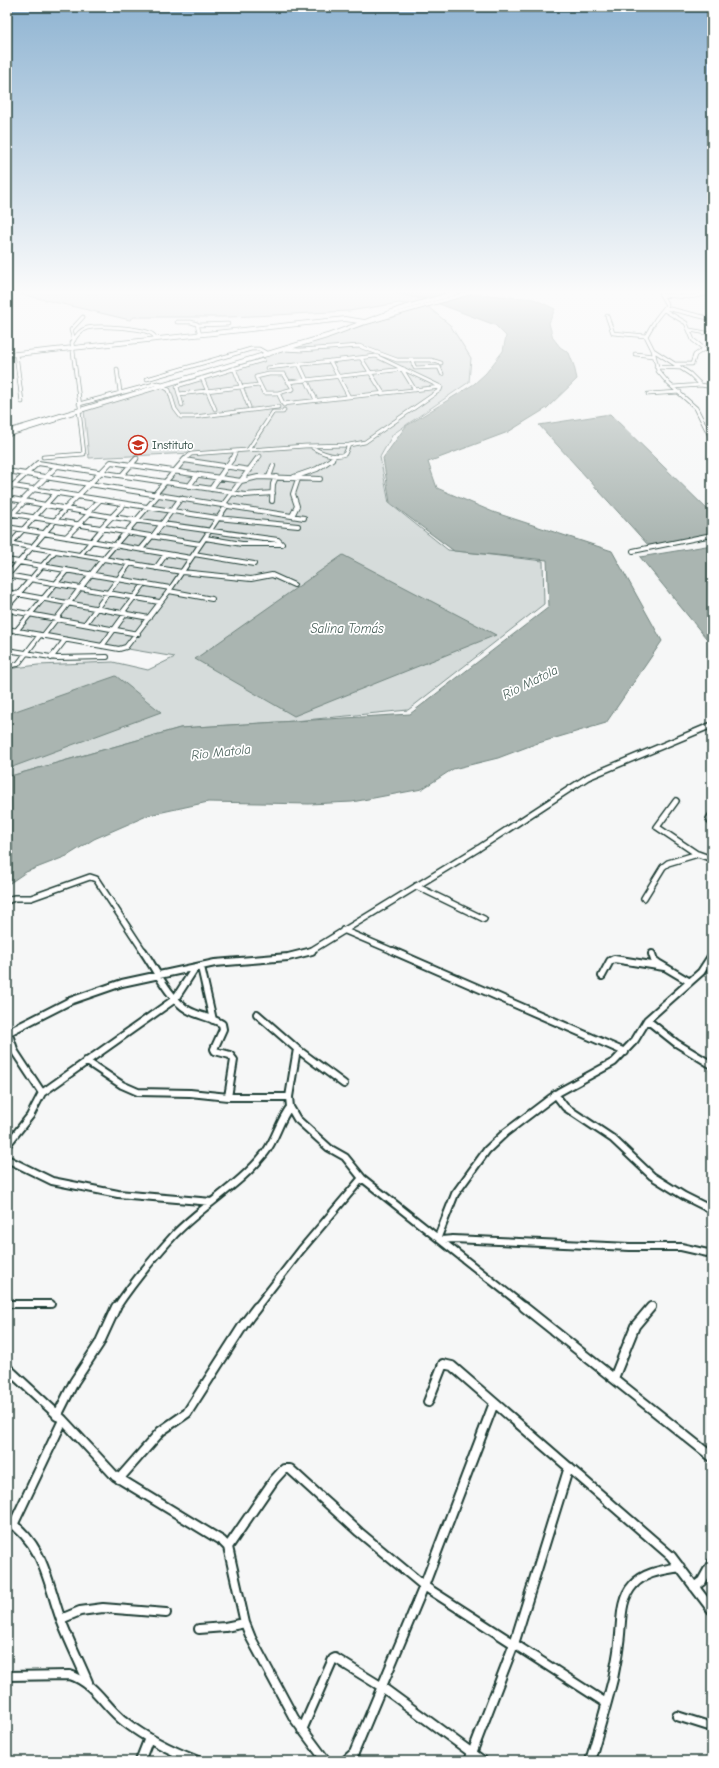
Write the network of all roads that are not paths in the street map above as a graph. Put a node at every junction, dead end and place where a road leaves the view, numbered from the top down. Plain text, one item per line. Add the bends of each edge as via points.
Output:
1 (19, 376) edge
2 (75, 376) edge
3 (117, 376) edge
4 (160, 376) edge
5 (195, 376) edge
6 (210, 376) edge
7 (237, 376) edge
8 (262, 376) edge
9 (285, 376) edge
10 (305, 376) edge
11 (338, 376) junction
12 (343, 376) edge
13 (373, 376) edge
14 (407, 376) edge
15 (417, 376) edge
16 (661, 376) edge
17 (692, 376) edge
18 (202, 378) junction
19 (148, 379) dead end
20 (178, 380) junction
21 (307, 380) junction
22 (288, 382) junction
23 (162, 385) junction
24 (259, 385) junction
25 (701, 385) junction
26 (157, 387) junction
27 (241, 387) junction
28 (441, 387) junction
29 (673, 387) junction
30 (712, 387) edge
31 (167, 389) junction
32 (146, 390) junction
33 (415, 390) junction
34 (207, 391) junction
35 (120, 392) junction
36 (680, 392) junction
37 (278, 393) junction
38 (383, 393) junction
39 (179, 394) junction
40 (648, 394) dead end
41 (349, 397) junction
42 (316, 400) junction
43 (22, 402) dead end
44 (79, 404) junction
45 (182, 405) dead end
46 (284, 405) junction
47 (249, 407) dead end
48 (279, 408) junction
49 (215, 409) dead end
50 (81, 410) junction
51 (284, 410) junction
52 (706, 425) junction
53 (712, 425) edge
54 (7, 433) edge
55 (712, 440) edge
56 (349, 445) junction
57 (312, 446) junction
58 (248, 450) junction
59 (236, 451) junction
60 (210, 452) junction
61 (336, 455) junction
62 (260, 456) dead end
63 (43, 457) dead end
64 (137, 458) dead end
65 (184, 460) junction
66 (205, 463) junction
67 (131, 464) junction
68 (57, 466) junction
69 (273, 466) dead end
70 (228, 467) junction
71 (154, 468) junction
72 (250, 470) junction
73 (7, 471) edge
74 (175, 471) junction
75 (101, 472) junction
76 (27, 474) junction
77 (198, 474) junction
78 (122, 475) junction
79 (46, 477) junction
80 (270, 477) junction
81 (276, 477) junction
82 (144, 478) junction
83 (220, 478) junction
84 (293, 478) junction
85 (298, 478) junction
86 (320, 479) dead end
87 (241, 481) junction
88 (165, 482) junction
89 (90, 484) junction
90 (7, 485) edge
91 (13, 486) junction
92 (189, 486) junction
93 (211, 489) junction
94 (34, 490) junction
95 (7, 491) edge
96 (56, 493) junction
97 (232, 493) junction
98 (272, 493) junction
99 (156, 494) junction
100 (77, 496) junction
101 (7, 498) edge
102 (181, 498) junction
103 (100, 500) junction
104 (24, 501) junction
105 (272, 501) dead end
106 (124, 504) junction
107 (45, 505) junction
108 (225, 505) junction
109 (147, 507) junction
110 (66, 508) junction
111 (171, 511) junction
112 (7, 512) edge
113 (89, 512) junction
114 (12, 513) junction
115 (112, 516) junction
116 (292, 516) junction
117 (34, 517) junction
118 (219, 518) junction
119 (304, 518) dead end
120 (7, 519) edge
121 (56, 520) junction
122 (137, 520) junction
123 (80, 524) junction
124 (162, 524) junction
125 (298, 526) dead end
126 (7, 527) edge
127 (102, 528) junction
128 (22, 530) junction
129 (210, 531) junction
130 (127, 532) junction
131 (44, 533) junction
132 (712, 535) edge
133 (152, 536) junction
134 (66, 537) junction
135 (205, 538) junction
136 (92, 541) junction
137 (9, 543) edge
138 (200, 544) junction
139 (115, 545) junction
140 (32, 547) junction
141 (141, 549) junction
142 (55, 551) junction
143 (634, 551) dead end
144 (166, 554) junction
145 (80, 555) junction
146 (192, 556) junction
147 (103, 559) junction
148 (7, 560) edge
149 (19, 562) junction
150 (130, 563) junction
151 (254, 564) dead end
152 (42, 566) junction
153 (156, 568) junction
154 (67, 570) junction
155 (182, 572) junction
156 (92, 574) junction
157 (7, 576) edge
158 (119, 579) junction
159 (30, 580) junction
160 (145, 583) junction
161 (54, 584) junction
162 (294, 585) dead end
163 (81, 589) junction
164 (169, 589) junction
165 (7, 592) edge
166 (108, 593) junction
167 (18, 594) junction
168 (134, 598) junction
169 (43, 599) junction
170 (212, 599) dead end
171 (159, 602) junction
172 (69, 603) junction
173 (7, 608) edge
174 (97, 608) junction
175 (124, 613) junction
176 (30, 614) junction
177 (149, 618) junction
178 (58, 619) junction
179 (85, 624) junction
180 (7, 629) edge
181 (114, 629) junction
182 (16, 631) junction
183 (138, 634) junction
184 (41, 635) junction
185 (65, 640) junction
186 (102, 646) junction
187 (7, 650) edge
188 (24, 654) junction
189 (107, 657) dead end
190 (51, 658) junction
191 (7, 666) edge
192 (712, 725) edge
193 (676, 801) dead end
194 (712, 814) edge
195 (712, 824) edge
196 (698, 854) junction
197 (712, 859) edge
198 (416, 886) junction
199 (644, 898) dead end
200 (7, 901) edge
201 (484, 919) dead end
202 (343, 930) junction
203 (652, 954) dead end
204 (712, 956) edge
205 (198, 967) junction
206 (664, 967) junction
207 (158, 974) junction
208 (602, 976) dead end
209 (690, 982) junction
210 (175, 999) junction
211 (257, 1014) dead end
212 (213, 1020) junction
213 (646, 1020) junction
214 (8, 1033) edge
215 (297, 1049) junction
216 (625, 1052) junction
217 (86, 1061) junction
218 (712, 1065) edge
219 (344, 1084) dead end
220 (42, 1093) junction
221 (555, 1094) junction
222 (289, 1096) junction
223 (228, 1097) junction
224 (290, 1107) junction
225 (7, 1145) edge
226 (7, 1159) edge
227 (362, 1178) junction
228 (212, 1202) junction
229 (712, 1210) edge
230 (439, 1238) junction
231 (712, 1254) edge
232 (7, 1304) edge
233 (51, 1304) dead end
234 (652, 1306) dead end
235 (7, 1368) edge
236 (614, 1378) junction
237 (428, 1402) dead end
238 (494, 1402) junction
239 (60, 1418) junction
240 (712, 1457) edge
241 (569, 1467) junction
242 (119, 1479) junction
243 (10, 1521) edge
244 (228, 1547) junction
245 (712, 1563) edge
246 (680, 1567) junction
247 (424, 1586) junction
248 (694, 1587) junction
249 (712, 1610) edge
250 (166, 1613) dead end
251 (61, 1619) junction
252 (245, 1623) junction
253 (199, 1629) dead end
254 (514, 1644) junction
255 (7, 1676) edge
256 (88, 1682) junction
257 (382, 1687) junction
258 (606, 1703) junction
259 (677, 1716) dead end
260 (712, 1727) edge
261 (302, 1730) junction
262 (149, 1738) junction
263 (354, 1757) edge
264 (471, 1757) edge
265 (140, 1761) edge
266 (198, 1761) edge
267 (326, 1761) edge
268 (345, 1761) edge
269 (483, 1761) edge
270 (590, 1761) edge

1 - 43 street
2 - 44 street
3 - 35 street
4 - 19 street
5 - 20 main road
6 - 18 street
7 - 27 street
8 - 24 street via 256,377
9 - 22 street
10 - 21 street
11 - 12 street
11 - 21 street
11 - 41 street
13 - 38 street
14 - 33 street
15 - 28 street
16 - 29 street
17 - 25 street
18 - 34 street
18 - 39 street via 178,386
20 - 23 main road
20 - 31 main road
21 - 22 street
21 - 42 street
22 - 37 street via 293,389
23 - 26 main road
23 - 31 street
23 - 35 street via 156,383
24 - 27 street
24 - 37 street via 264,393
25 - 29 street
25 - 30 street
26 - 31 street
26 - 32 main road
27 - 34 street
27 - 47 street
28 - 33 street
28 - 56 street via 369,440
29 - 36 street
31 - 32 main road
31 - 48 street via 174,415 180,418 195,419
32 - 50 main road
33 - 38 street
34 - 39 street
34 - 49 street
35 - 44 street
36 - 40 street
36 - 52 street via 696,408
37 - 46 street
38 - 41 street
39 - 45 street
41 - 42 street
42 - 46 street
44 - 50 street
46 - 48 street
46 - 51 street via 288,408
48 - 51 street
50 - 54 main road
50 - 63 street via 84,454
51 - 58 street via 272,414
52 - 53 street
52 - 55 street
56 - 57 street
56 - 61 street via 345,454
57 - 58 street
57 - 61 street
58 - 59 street
59 - 60 street
59 - 70 street
60 - 65 street via 192,454
60 - 66 street
61 - 84 street via 319,467
62 - 72 street
64 - 67 street
65 - 66 street
65 - 74 street
66 - 70 street
67 - 71 street
67 - 75 street via 111,462
67 - 78 street
68 - 75 street
68 - 76 street via 36,464
68 - 79 street
69 - 80 street
70 - 72 street
70 - 83 street
71 - 74 street
71 - 82 street
72 - 87 street
73 - 76 street
74 - 77 street
74 - 88 street
75 - 78 street
75 - 89 street
76 - 79 street
76 - 91 street
77 - 83 street
77 - 92 street
78 - 82 street
79 - 89 street
79 - 94 street
80 - 81 street
80 - 87 street
81 - 84 street
81 - 98 street
82 - 88 street
83 - 87 street
83 - 93 street
84 - 85 street
85 - 86 street
85 - 116 street via 293,494 297,506
87 - 97 street
88 - 92 street
88 - 99 street
89 - 99 street
89 - 100 street
90 - 91 street
91 - 94 street
91 - 95 street
92 - 93 street
93 - 97 street
94 - 96 street
94 - 104 street
96 - 100 street
96 - 107 street
97 - 98 street
97 - 108 street
98 - 105 street
99 - 102 street
99 - 109 street
100 - 103 street
100 - 110 street
101 - 104 street
102 - 108 street
102 - 111 street
103 - 106 street
103 - 113 street
104 - 107 street
104 - 114 street
106 - 109 street
106 - 115 street
107 - 110 street
107 - 117 street
108 - 116 street
108 - 118 street
109 - 111 street
109 - 122 street
110 - 113 street
110 - 121 street
111 - 118 street
111 - 124 street
112 - 114 street
113 - 115 street
113 - 123 street
114 - 117 street
114 - 120 street
115 - 122 street
115 - 127 street
116 - 119 street
117 - 121 street
117 - 128 street
118 - 125 street
118 - 129 street
121 - 123 street
121 - 131 street
122 - 124 street
122 - 130 street
123 - 127 street
123 - 134 street
124 - 129 street
124 - 133 street
126 - 128 street
127 - 130 street
127 - 136 street
128 - 131 street
128 - 137 street
129 - 135 street
129 - 135 street via 278,540 282,544 242,544
130 - 133 street
130 - 139 street
131 - 134 street
131 - 140 street
132 - 143 street
133 - 138 street
133 - 141 street
134 - 136 street
135 - 138 street
136 - 139 street
136 - 145 street
137 - 140 street
138 - 146 street
139 - 141 street
139 - 147 street
140 - 142 street
140 - 149 street
141 - 144 street
142 - 145 street
142 - 152 street
144 - 146 street
144 - 153 street
145 - 147 street
146 - 151 street
146 - 155 street
147 - 150 street
147 - 156 street
148 - 149 street
149 - 152 street
149 - 157 street
150 - 153 street
150 - 158 street
152 - 154 street
152 - 159 street
153 - 155 street
154 - 156 street
154 - 161 street
155 - 162 street via 244,579 270,575
155 - 164 street
156 - 158 street
156 - 163 street
157 - 159 street
158 - 160 street
158 - 166 street
159 - 161 street
159 - 167 street
160 - 164 street
160 - 168 street
161 - 163 street
161 - 169 street
163 - 166 street
163 - 172 street
164 - 170 street
164 - 171 street
165 - 167 street
166 - 168 street
166 - 174 street
167 - 169 street
167 - 173 street
168 - 171 street
168 - 175 street
169 - 172 street
169 - 176 street
171 - 177 street
172 - 174 street
172 - 178 street
173 - 176 street
174 - 175 street
174 - 179 street
175 - 177 street
175 - 181 street
176 - 178 street
176 - 182 street
177 - 183 street
178 - 179 street
178 - 184 street
179 - 181 street
180 - 182 street
181 - 183 street
181 - 186 street
182 - 184 street
183 - 186 street via 124,649
184 - 185 street
184 - 188 street
185 - 186 street
185 - 190 street
187 - 188 street
188 - 190 street
188 - 191 street via 18,664
189 - 190 street
192 - 198 street via 588,777 480,848
193 - 196 street via 657,827
194 - 195 street via 709,819
196 - 197 street
196 - 199 street via 665,864
198 - 201 street
198 - 202 street
200 - 207 street via 14,898 31,898 93,877 106,891
202 - 205 street via 306,953
202 - 216 street
203 - 206 street via 654,960
204 - 209 street
205 - 207 street
205 - 210 street
205 - 212 street
206 - 208 street via 614,959 610,961
206 - 209 street
207 - 210 street
207 - 214 street via 90,993
209 - 213 street
210 - 212 street via 188,1010
210 - 217 street
211 - 215 street
212 - 223 street via 220,1022 223,1027 214,1050 230,1055 234,1060
213 - 216 street
213 - 218 street via 676,1043
214 - 220 street via 15,1052
215 - 219 street
215 - 222 street
216 - 221 street via 614,1062
217 - 220 street
217 - 223 street via 122,1085 138,1092
220 - 225 street via 30,1116
221 - 229 street via 565,1106 613,1139 652,1176
221 - 230 street via 487,1150 455,1194
222 - 223 street
222 - 224 street
224 - 227 street via 297,1119 329,1148 345,1158
224 - 228 street via 285,1112 265,1153
226 - 228 street via 52,1181 118,1194
227 - 230 street
227 - 242 street via 301,1250 244,1324 183,1419 161,1431
228 - 239 street via 175,1234 119,1303 99,1344 74,1382
230 - 231 street via 681,1247
230 - 236 street
232 - 233 street
234 - 236 street via 635,1326
235 - 239 street
236 - 240 street
237 - 238 street via 443,1364 446,1364 452,1366
238 - 241 street
238 - 247 street
239 - 242 street via 107,1470
239 - 243 street
241 - 246 street via 671,1556
241 - 254 street
242 - 244 street
243 - 251 street via 31,1539 41,1557
244 - 247 street via 274,1480 284,1469 290,1469 359,1532
244 - 252 street
245 - 248 street via 702,1581
246 - 248 street
246 - 258 street via 649,1573 628,1591
247 - 254 street
247 - 257 street
248 - 249 street
250 - 251 street via 103,1608 80,1611
251 - 256 street
252 - 253 street
252 - 261 street
254 - 258 street
254 - 264 street
255 - 256 street via 70,1675 79,1676
256 - 262 street via 123,1721
257 - 261 street via 339,1658 333,1659
257 - 263 street
257 - 264 street
258 - 270 street
259 - 260 street
261 - 267 street
262 - 265 street
262 - 266 street
263 - 268 street
264 - 269 street

